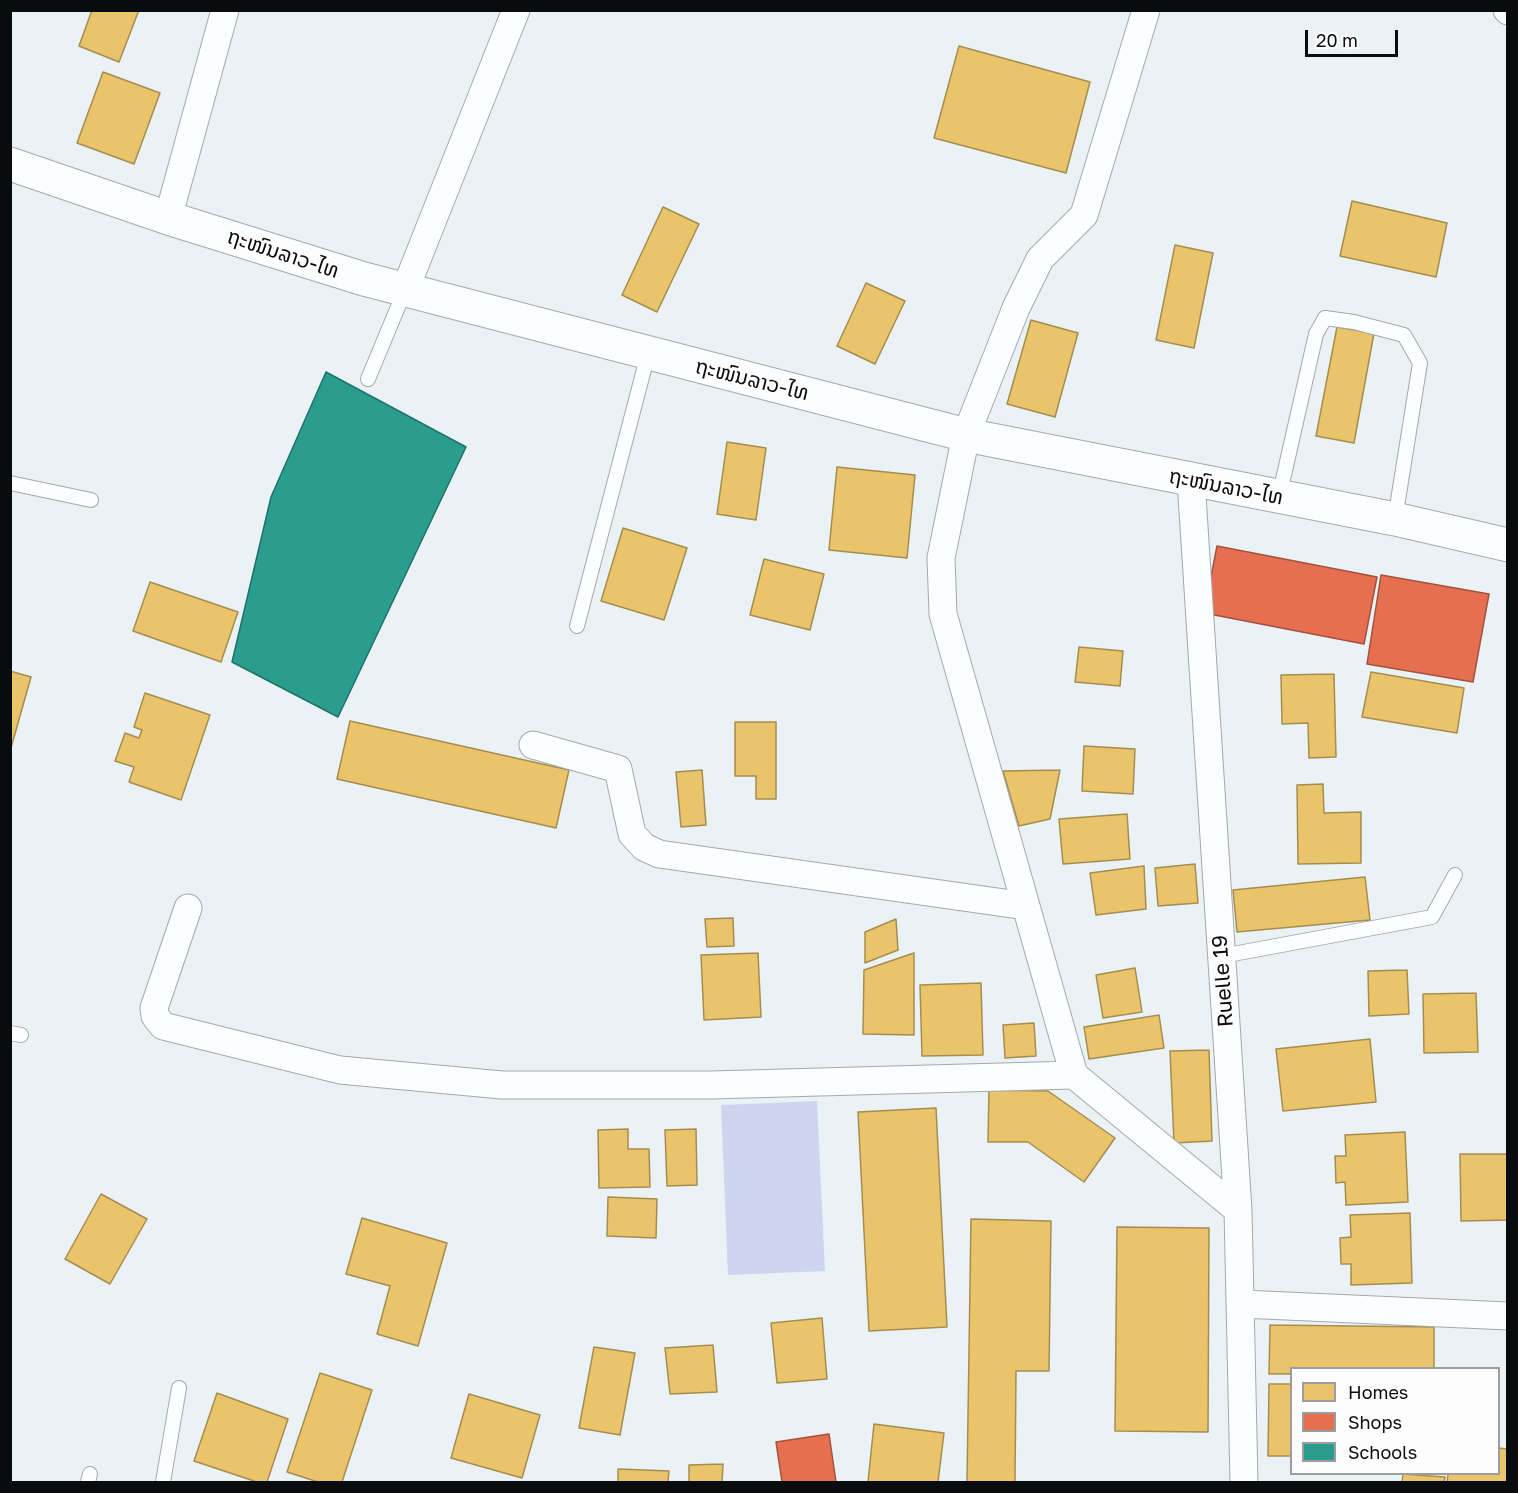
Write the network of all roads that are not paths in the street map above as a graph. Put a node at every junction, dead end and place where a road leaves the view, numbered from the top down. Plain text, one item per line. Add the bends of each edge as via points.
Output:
1 (225, 10) edge
2 (516, 10) edge
3 (1146, 10) edge
4 (10, 164) edge
5 (168, 218) junction
6 (405, 290) junction
7 (648, 354) junction
8 (368, 379) dead end
9 (966, 435) junction
10 (1191, 480) junction
11 (10, 483) edge
12 (1280, 497) junction
13 (91, 500) dead end
14 (1395, 519) junction
15 (1508, 545) edge
16 (577, 626) dead end
17 (532, 745) dead end
18 (1455, 875) dead end
19 (1026, 906) junction
20 (188, 908) dead end
21 (1222, 956) junction
22 (1074, 1076) junction
23 (1238, 1210) junction
24 (1242, 1304) junction
25 (1508, 1316) edge
26 (179, 1388) dead end
27 (163, 1482) edge
28 (1244, 1482) edge

1 - 5 street
2 - 6 street
3 - 9 street via 1084,215 1040,260 1016,308
4 - 5 street, ຖະໜົນລາວ-ໄທ
5 - 6 street, ຖະໜົນລາວ-ໄທ
6 - 7 street, ຖະໜົນລາວ-ໄທ
6 - 8 lane
7 - 9 street, ຖະໜົນລາວ-ໄທ
7 - 16 lane
9 - 10 street, ຖະໜົນລາວ-ໄທ
9 - 19 street via 940,558 943,614
10 - 12 street, ຖະໜົນລາວ-ໄທ
10 - 21 street, Ruelle 19
11 - 13 lane
12 - 14 street, ຖະໜົນລາວ-ໄທ
12 - 14 lane via 1316,334 1325,318 1354,322 1404,335 1420,363
14 - 15 street, ຖະໜົນລາວ-ໄທ
17 - 19 street via 618,769 632,834 644,847 659,854
18 - 21 lane via 1432,917
19 - 22 street
20 - 22 street via 154,1008 163,1026 340,1070 502,1085 711,1085
21 - 23 street, Ruelle 19
22 - 23 street
23 - 24 street, Ruelle 19
24 - 25 street
24 - 28 street, Ruelle 19
26 - 27 lane

